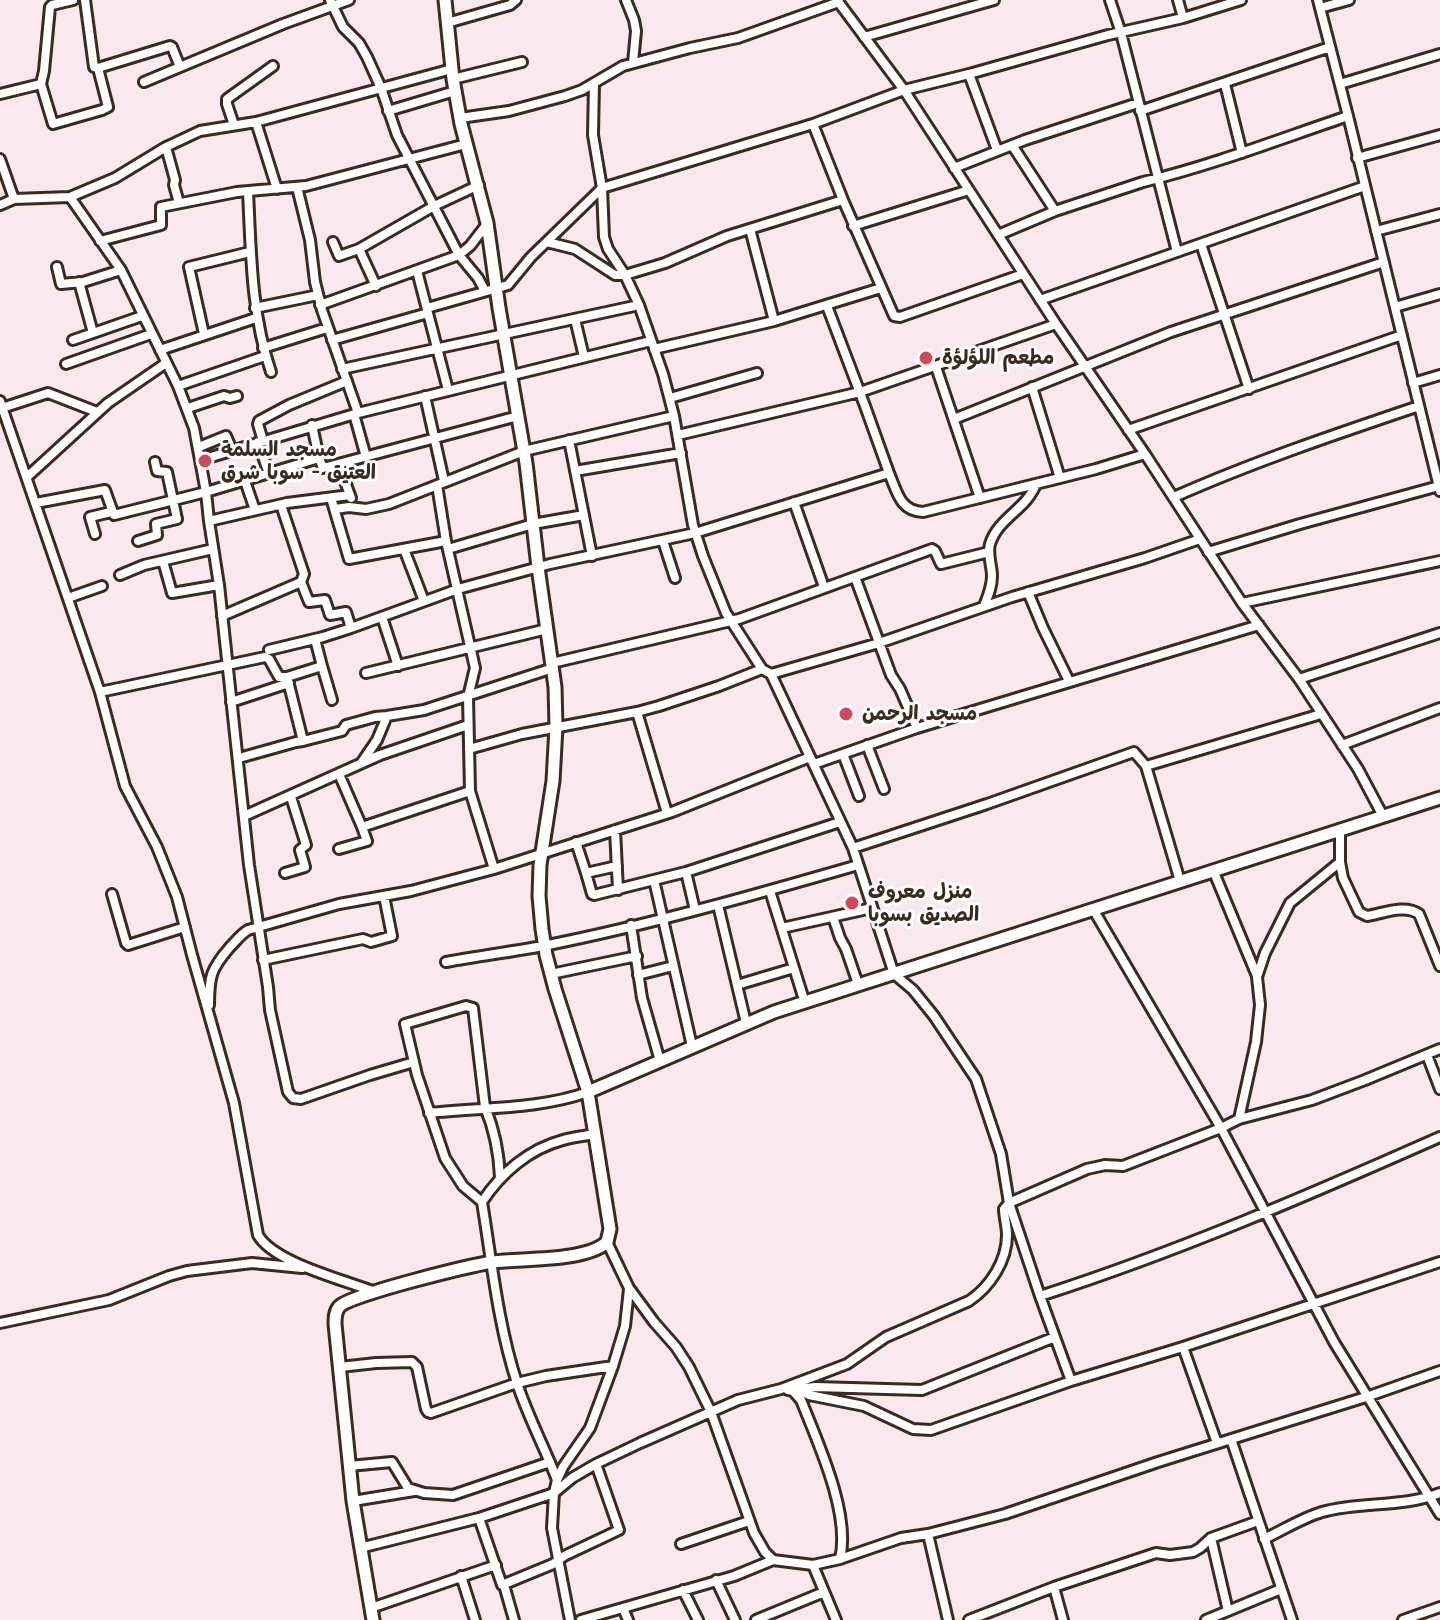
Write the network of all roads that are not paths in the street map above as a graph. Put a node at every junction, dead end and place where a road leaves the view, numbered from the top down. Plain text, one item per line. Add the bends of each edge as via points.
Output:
1 (73, 0) edge
2 (85, 0) edge
3 (349, 0) edge
4 (445, 0) edge
5 (516, 0) edge
6 (626, 0) edge
7 (994, 0) edge
8 (1110, 0) edge
9 (1178, 0) edge
10 (1241, 0) edge
11 (1349, 0) edge
12 (838, 1) edge
13 (331, 3) edge
14 (1319, 4) edge
15 (1183, 18) junction
16 (447, 23) junction
17 (1121, 33) junction
18 (864, 37) junction
19 (1330, 47) junction
20 (1440, 54) edge
21 (522, 62) dead end
22 (633, 63) junction
23 (273, 66) dead end
24 (180, 67) junction
25 (98, 68) junction
26 (969, 74) junction
27 (454, 79) junction
28 (144, 82) dead end
29 (594, 83) junction
30 (41, 84) junction
31 (1225, 84) junction
32 (1340, 84) junction
33 (381, 88) junction
34 (904, 90) junction
35 (0, 94) edge
36 (1139, 107) junction
37 (388, 111) junction
38 (1348, 116) junction
39 (460, 118) junction
40 (256, 122) junction
41 (813, 124) junction
42 (234, 125) junction
43 (1440, 135) edge
44 (466, 144) junction
45 (1012, 145) junction
46 (166, 147) junction
47 (997, 150) junction
48 (1242, 153) junction
49 (1357, 158) junction
50 (0, 159) edge
51 (410, 159) junction
52 (954, 168) junction
53 (1158, 179) junction
54 (479, 185) junction
55 (1365, 186) junction
56 (297, 187) junction
57 (602, 188) junction
58 (277, 189) junction
59 (969, 190) junction
60 (248, 191) junction
61 (70, 197) junction
62 (14, 199) junction
63 (843, 200) junction
64 (179, 203) junction
65 (0, 205) edge
66 (434, 206) junction
67 (1055, 211) junction
68 (1440, 214) edge
69 (487, 223) junction
70 (853, 226) junction
71 (750, 229) junction
72 (1376, 231) junction
73 (998, 235) junction
74 (100, 241) junction
75 (333, 242) dead end
76 (547, 242) junction
77 (1201, 244) junction
78 (359, 249) junction
79 (250, 252) junction
80 (1177, 252) junction
81 (459, 255) junction
82 (1384, 262) junction
83 (57, 267) dead end
84 (121, 270) junction
85 (417, 271) junction
86 (1023, 274) junction
87 (625, 275) junction
88 (79, 282) junction
89 (376, 286) junction
90 (881, 288) junction
91 (491, 290) junction
92 (1440, 294) edge
93 (319, 300) junction
94 (1040, 300) junction
95 (639, 305) junction
96 (827, 306) junction
97 (1395, 307) junction
98 (428, 310) junction
99 (256, 313) junction
100 (1224, 314) junction
101 (142, 316) junction
102 (575, 319) junction
103 (774, 321) junction
104 (118, 324) junction
105 (1056, 324) junction
106 (327, 328) junction
107 (93, 333) junction
108 (151, 334) junction
109 (204, 334) junction
110 (503, 334) junction
111 (1402, 335) junction
112 (73, 340) dead end
113 (332, 340) junction
114 (126, 343) junction
115 (652, 345) junction
116 (438, 348) junction
117 (160, 350) junction
118 (264, 352) junction
119 (584, 357) junction
120 (166, 363) junction
121 (66, 364) dead end
122 (1084, 366) junction
123 (936, 367) junction
124 (342, 369) junction
125 (271, 372) dead end
126 (757, 373) dead end
127 (511, 374) junction
128 (1440, 375) edge
129 (347, 381) junction
130 (1413, 383) junction
131 (178, 386) junction
132 (1032, 387) junction
133 (1249, 389) junction
134 (448, 390) junction
135 (860, 392) junction
136 (237, 396) dead end
137 (425, 396) junction
138 (670, 398) junction
139 (1, 404) edge
140 (1419, 406) junction
141 (188, 408) junction
142 (97, 412) junction
143 (356, 413) junction
144 (518, 416) junction
145 (674, 416) junction
146 (954, 419) junction
147 (312, 425) junction
148 (1128, 430) junction
149 (678, 435) junction
150 (435, 439) junction
151 (569, 440) junction
152 (260, 442) junction
153 (199, 447) junction
154 (232, 450) junction
155 (524, 451) junction
156 (681, 453) junction
157 (1145, 454) junction
158 (1436, 456) edge
159 (366, 457) junction
160 (319, 458) junction
161 (201, 460) junction
162 (155, 462) dead end
163 (339, 465) junction
164 (575, 471) junction
165 (889, 473) junction
166 (269, 474) junction
167 (27, 477) junction
168 (1060, 478) junction
169 (245, 481) junction
170 (441, 483) junction
171 (1036, 484) junction
172 (1439, 489) edge
173 (206, 492) junction
174 (350, 495) junction
175 (1174, 497) junction
176 (331, 498) junction
177 (980, 498) junction
178 (173, 499) junction
179 (794, 502) junction
180 (36, 503) junction
181 (281, 505) junction
182 (353, 507) junction
183 (335, 509) junction
184 (255, 510) junction
185 (111, 512) junction
186 (584, 515) junction
187 (209, 521) junction
188 (533, 524) junction
189 (695, 533) junction
190 (95, 534) dead end
191 (1200, 539) junction
192 (138, 541) dead end
193 (663, 541) junction
194 (447, 545) junction
195 (213, 549) junction
196 (404, 549) junction
197 (989, 552) junction
198 (1208, 552) junction
199 (592, 556) junction
200 (163, 561) junction
201 (1440, 561) edge
202 (538, 567) junction
203 (120, 575) dead end
204 (855, 577) junction
205 (675, 578) dead end
206 (301, 582) junction
207 (219, 585) junction
208 (102, 586) dead end
209 (824, 587) junction
210 (458, 589) junction
211 (1028, 592) junction
212 (68, 598) junction
213 (424, 601) junction
214 (1242, 603) junction
215 (984, 606) junction
216 (222, 616) junction
217 (382, 617) junction
218 (732, 621) junction
219 (1259, 625) junction
220 (351, 628) junction
221 (547, 629) junction
222 (1440, 633) edge
223 (315, 639) junction
224 (879, 643) junction
225 (471, 648) junction
226 (269, 650) dead end
227 (227, 664) junction
228 (552, 665) junction
229 (322, 666) junction
230 (398, 666) junction
231 (762, 669) junction
232 (366, 673) dead end
233 (771, 674) junction
234 (1299, 679) junction
235 (288, 680) junction
236 (1069, 681) junction
237 (100, 692) junction
238 (468, 697) junction
239 (332, 700) dead end
240 (231, 702) junction
241 (1440, 708) edge
242 (637, 712) junction
243 (1321, 714) junction
244 (387, 716) junction
245 (468, 725) junction
246 (556, 727) junction
247 (917, 728) junction
248 (303, 741) junction
249 (867, 745) junction
250 (1342, 745) junction
251 (469, 749) junction
252 (843, 754) junction
253 (239, 758) junction
254 (812, 761) junction
255 (360, 765) junction
256 (1146, 766) junction
257 (339, 774) junction
258 (884, 789) dead end
259 (470, 791) junction
260 (859, 796) dead end
261 (291, 797) junction
262 (1440, 798) edge
263 (667, 813) junction
264 (244, 816) junction
265 (1383, 816) junction
266 (840, 822) junction
267 (362, 827) junction
268 (1340, 829) junction
269 (615, 830) junction
270 (576, 842) junction
271 (853, 848) junction
272 (339, 849) dead end
273 (541, 853) junction
274 (1340, 862) junction
275 (858, 865) junction
276 (617, 866) junction
277 (494, 869) junction
278 (1213, 870) junction
279 (686, 872) junction
280 (285, 873) dead end
281 (586, 873) junction
282 (654, 880) junction
283 (1180, 881) junction
284 (618, 890) junction
285 (770, 891) junction
286 (112, 894) dead end
287 (384, 896) junction
288 (718, 905) junction
289 (872, 908) junction
290 (1093, 909) junction
291 (695, 910) junction
292 (833, 917) junction
293 (662, 918) junction
294 (631, 925) junction
295 (258, 926) junction
296 (185, 927) junction
297 (782, 928) junction
298 (544, 945) junction
299 (637, 956) junction
300 (263, 960) junction
301 (446, 962) dead end
302 (673, 966) junction
303 (1440, 966) edge
304 (794, 968) junction
305 (551, 974) junction
306 (894, 974) junction
307 (638, 975) junction
308 (1257, 977) junction
309 (858, 984) junction
310 (737, 985) junction
311 (805, 1003) junction
312 (209, 1017) junction
313 (746, 1023) junction
314 (692, 1046) junction
315 (1440, 1049) edge
316 (1427, 1055) junction
317 (660, 1061) junction
318 (414, 1062) junction
319 (1440, 1089) edge
320 (588, 1092) junction
321 (485, 1107) junction
322 (429, 1113) junction
323 (1239, 1119) junction
324 (1221, 1128) junction
325 (595, 1134) junction
326 (1440, 1137) edge
327 (500, 1177) junction
328 (482, 1202) junction
329 (1009, 1203) junction
330 (1267, 1212) junction
331 (607, 1242) junction
332 (492, 1262) junction
333 (1440, 1262) edge
334 (308, 1269) junction
335 (629, 1288) junction
336 (376, 1292) junction
337 (1040, 1296) junction
338 (1313, 1304) junction
339 (0, 1323) edge
340 (1055, 1337) junction
341 (1183, 1347) junction
342 (613, 1366) junction
343 (340, 1367) junction
344 (1440, 1371) edge
345 (1071, 1381) junction
346 (517, 1383) junction
347 (781, 1389) junction
348 (795, 1390) junction
349 (1369, 1396) junction
350 (711, 1412) junction
351 (1231, 1439) junction
352 (1217, 1443) junction
353 (550, 1462) junction
354 (596, 1464) junction
355 (349, 1466) junction
356 (557, 1480) junction
357 (414, 1491) junction
358 (554, 1493) junction
359 (1435, 1494) edge
360 (353, 1501) junction
361 (1440, 1514) edge
362 (479, 1518) junction
363 (749, 1521) junction
364 (1258, 1521) junction
365 (928, 1534) junction
366 (1211, 1538) junction
367 (1264, 1539) junction
368 (681, 1544) dead end
369 (360, 1548) junction
370 (840, 1559) junction
371 (559, 1560) junction
372 (773, 1560) junction
373 (496, 1565) junction
374 (813, 1565) junction
375 (461, 1576) junction
376 (716, 1580) junction
377 (504, 1585) junction
378 (1054, 1587) junction
379 (1281, 1589) junction
380 (683, 1590) junction
381 (824, 1592) junction
382 (1440, 1607) edge
383 (623, 1608) junction
384 (1228, 1611) junction
385 (372, 1614) edge
386 (567, 1619) edge
387 (475, 1620) edge
388 (514, 1620) edge
389 (581, 1620) edge
390 (628, 1620) edge
391 (698, 1620) edge
392 (735, 1620) edge
393 (756, 1620) edge
394 (836, 1620) edge
395 (948, 1620) edge
396 (969, 1620) edge
397 (1063, 1620) edge
398 (1206, 1620) edge
399 (1292, 1620) edge
400 (1403, 1620) edge

1 - 30 street via 51,7
2 - 25 street
3 - 13 street
4 - 16 street
5 - 16 street
6 - 22 street via 636,31
7 - 18 street
8 - 17 street
9 - 15 street
10 - 15 street
11 - 14 street
12 - 18 street
12 - 22 street via 738,38
13 - 24 street
13 - 33 street
14 - 19 street
15 - 17 street
16 - 27 street
17 - 26 street
17 - 36 street
18 - 34 street
19 - 31 street
19 - 32 street
20 - 32 street
21 - 27 street
22 - 29 street
23 - 42 street via 227,99
24 - 25 street via 170,46
24 - 28 street
25 - 30 street via 108,107 55,124
26 - 34 street
26 - 47 street
27 - 33 street
27 - 37 street
27 - 39 street
29 - 39 street via 527,107
29 - 57 street via 593,135
30 - 35 street
31 - 36 street
31 - 48 street
32 - 38 street
33 - 37 street
33 - 40 street
34 - 41 street
34 - 52 street
36 - 45 street
36 - 53 street
37 - 51 street
38 - 48 street
38 - 49 street
39 - 44 street
40 - 42 street
40 - 58 street
41 - 57 street
41 - 63 street
42 - 46 street via 208,128
43 - 49 street
44 - 51 street
44 - 54 street
45 - 47 street
45 - 67 street
46 - 61 street
46 - 64 street
47 - 52 street
48 - 53 street
49 - 55 street
50 - 62 street
51 - 56 street
51 - 66 street
52 - 59 street
53 - 67 street
53 - 80 street
54 - 66 street
54 - 69 street
55 - 72 street
55 - 77 street
56 - 58 street
56 - 93 street
57 - 76 street
57 - 87 street via 604,237
58 - 60 street
59 - 70 street
59 - 73 street
60 - 64 street
60 - 79 street
61 - 62 street
61 - 74 street
62 - 65 street
63 - 70 street
63 - 71 street
64 - 74 street via 160,207 161,225
66 - 78 street
66 - 81 street
67 - 73 street
68 - 72 street
69 - 81 street
69 - 91 street
70 - 90 street
71 - 87 street
71 - 103 street
72 - 82 street
73 - 86 street
74 - 84 street
75 - 78 street via 338,256
76 - 87 street via 575,249 615,275
76 - 91 street via 511,282
77 - 80 street
77 - 100 street
78 - 89 street
79 - 99 street
79 - 109 street via 189,267
80 - 94 street
81 - 85 street
81 - 91 street
82 - 97 street
82 - 100 street
83 - 88 street via 60,284
84 - 88 street
84 - 101 street
85 - 89 street
85 - 98 street
86 - 90 street via 898,317
86 - 94 street
87 - 95 street
88 - 107 street
89 - 93 street
90 - 96 street
91 - 98 street
91 - 110 street
92 - 97 street
93 - 99 street
93 - 106 street
94 - 105 street
95 - 102 street
95 - 115 street
96 - 103 street
96 - 135 street
97 - 111 street
98 - 113 street
98 - 116 street
99 - 109 street
99 - 118 street
100 - 122 street
100 - 133 street
101 - 104 street
101 - 108 street
102 - 110 street
102 - 119 street
103 - 115 street
104 - 107 street
104 - 114 street
105 - 122 street
105 - 123 street
106 - 113 street
106 - 118 street
107 - 112 street
108 - 114 street
108 - 117 street
109 - 117 street
110 - 116 street
110 - 127 street
111 - 130 street
111 - 133 street
113 - 124 street
114 - 121 street
115 - 119 street
115 - 138 street
116 - 124 street
116 - 134 street
117 - 120 street
118 - 125 street
118 - 131 street
119 - 127 street
120 - 131 street
120 - 142 street
122 - 132 street
122 - 148 street
123 - 135 street
123 - 146 street
124 - 129 street
126 - 138 street
127 - 134 street
127 - 144 street
128 - 130 street
129 - 143 street
129 - 152 street via 258,422
130 - 140 street
131 - 141 street
132 - 146 street
132 - 168 street
133 - 148 street
134 - 137 street
135 - 149 street
135 - 165 street
136 - 141 street
137 - 143 street
137 - 150 street
138 - 145 street
139 - 142 street via 48,393
139 - 167 street
140 - 158 street
140 - 175 street
141 - 153 street
142 - 167 street
143 - 147 street
143 - 159 street
144 - 150 street
144 - 155 street
145 - 149 street
145 - 151 street
146 - 177 street
147 - 152 street
147 - 160 street
148 - 157 street
149 - 156 street
150 - 159 street
150 - 170 street
151 - 155 street
151 - 164 street
152 - 154 street
152 - 166 street
153 - 154 street via 226,436
153 - 161 street
154 - 161 street
155 - 170 street
155 - 188 street
156 - 164 street
156 - 189 street
157 - 168 street
157 - 175 street
158 - 172 street
159 - 163 street
160 - 163 street via 323,468
160 - 166 street
161 - 173 street
162 - 178 street via 157,471 167,472
163 - 174 street
164 - 186 street
165 - 177 street via 902,503 915,511
165 - 179 street
166 - 169 street
167 - 180 street
168 - 171 street
169 - 173 street
169 - 184 street
170 - 182 street via 389,504
170 - 194 street
171 - 177 street
171 - 197 street via 1031,496 1000,525
172 - 198 street
173 - 178 street
173 - 187 street
174 - 176 street
174 - 182 street
175 - 191 street
176 - 181 street
176 - 183 street
178 - 185 street
178 - 192 street via 176,520 156,524 156,535
179 - 189 street
179 - 209 street
180 - 185 street via 105,490
180 - 212 street
181 - 184 street
181 - 206 street via 304,573
182 - 183 street
183 - 196 street via 349,559
184 - 187 street
185 - 190 street via 90,518
186 - 188 street
186 - 199 street
187 - 195 street
188 - 194 street
188 - 202 street
189 - 193 street
189 - 218 street
191 - 198 street
191 - 211 street
193 - 199 street
193 - 205 street
194 - 196 street
194 - 210 street
195 - 200 street
195 - 207 street
196 - 213 street
197 - 204 street via 941,564 932,549
197 - 215 street via 992,579
198 - 214 street
199 - 202 street
200 - 203 street
200 - 207 street via 172,593
201 - 214 street
202 - 210 street
202 - 221 street
204 - 209 street
204 - 224 street
206 - 216 street
206 - 220 street via 309,602 325,600 330,615 346,612
207 - 216 street
208 - 212 street
209 - 218 street
210 - 213 street
210 - 225 street
211 - 215 street
211 - 236 street
212 - 237 street
213 - 217 street
214 - 219 street
215 - 224 street
216 - 227 street
217 - 220 street
217 - 230 street
218 - 228 street
218 - 231 street
219 - 234 street
219 - 236 street
220 - 223 street
221 - 225 street
221 - 228 street
222 - 234 street
223 - 226 street
223 - 229 street
224 - 233 street
224 - 247 street
225 - 230 street
225 - 238 street via 475,668
227 - 235 street via 267,657 279,677
227 - 237 street
227 - 240 street
228 - 238 street
228 - 246 street
229 - 235 street
229 - 239 street
230 - 232 street
231 - 233 street
231 - 242 street
233 - 254 street
234 - 243 street
235 - 240 street
235 - 248 street
236 - 247 street
237 - 296 street via 125,786 157,847
238 - 244 street
238 - 245 street
240 - 253 street
241 - 250 street
242 - 246 street
242 - 263 street
243 - 250 street
243 - 256 street
244 - 248 street
244 - 255 street
245 - 251 street
245 - 255 street
246 - 251 street
246 - 273 street
247 - 249 street
248 - 253 street
249 - 252 street
249 - 258 street
250 - 265 street
251 - 259 street
252 - 254 street
252 - 260 street
253 - 264 street
254 - 263 street
254 - 266 street
255 - 257 street
256 - 271 street via 1134,752
256 - 283 street
257 - 261 street
257 - 267 street
259 - 267 street
259 - 277 street
261 - 264 street
261 - 280 street via 306,845 300,850 305,867
262 - 265 street
263 - 269 street
264 - 295 street
265 - 268 street
266 - 271 street
266 - 279 street
267 - 272 street via 367,841
268 - 274 street
268 - 278 street
269 - 270 street
269 - 276 street
270 - 273 street
270 - 281 street
271 - 275 street
273 - 277 street
273 - 298 street
274 - 303 street via 1359,912 1367,916 1412,909 1419,914
274 - 308 street via 1290,903
275 - 285 street
275 - 289 street
276 - 281 street
276 - 284 street
277 - 287 street
278 - 283 street
278 - 308 street
279 - 282 street
279 - 291 street
281 - 284 street via 593,895
282 - 284 street
282 - 293 street
283 - 290 street
285 - 288 street
285 - 297 street
286 - 296 street via 128,945
287 - 295 street
287 - 300 street via 392,936
288 - 291 street
288 - 310 street
289 - 292 street
289 - 306 street
290 - 306 street
290 - 324 street
291 - 293 street
292 - 297 street
292 - 309 street
293 - 294 street
293 - 302 street
294 - 298 street
294 - 299 street
295 - 300 street
295 - 312 street via 241,935 212,971
296 - 312 street
297 - 304 street
298 - 301 street
298 - 305 street
299 - 305 street
299 - 307 street
300 - 318 street via 293,1098
302 - 307 street
302 - 314 street
304 - 310 street
304 - 311 street
305 - 320 street
306 - 309 street
306 - 329 street via 934,1016 976,1079 1001,1154
307 - 317 street
308 - 323 street via 1256,1042
309 - 311 street
310 - 313 street
311 - 313 street
312 - 334 street via 234,1103 258,1235 267,1247
313 - 314 street
314 - 317 street
315 - 316 street
316 - 319 street
316 - 323 street via 1312,1100
317 - 320 street
318 - 321 street via 405,1024 473,1008
318 - 322 street
320 - 321 street via 540,1104
320 - 325 street
321 - 322 street
321 - 327 street
322 - 328 street via 445,1158 463,1186
323 - 324 street
324 - 329 street via 1123,1166 1087,1169
324 - 330 street
325 - 327 street via 546,1146
325 - 331 street via 610,1222
326 - 330 street
327 - 328 street
328 - 332 street
329 - 337 street
329 - 347 street via 1004,1209 1007,1238 1000,1264 979,1295 886,1337 847,1364
330 - 337 street
330 - 338 street
331 - 332 street via 576,1255
331 - 335 street
332 - 336 street
332 - 346 street
333 - 338 street
334 - 336 street
334 - 339 street via 252,1263 187,1271 109,1300
335 - 342 street
335 - 350 street via 676,1347
336 - 343 street via 337,1309
337 - 340 street
338 - 341 street
338 - 349 street
340 - 345 street
340 - 348 street via 922,1390
341 - 345 street
341 - 352 street
342 - 346 street
342 - 356 street via 590,1428
343 - 346 street via 412,1362 431,1413
343 - 355 street
344 - 349 street
345 - 348 street via 931,1430 913,1429 864,1406
346 - 353 street
347 - 348 street
347 - 350 street
348 - 370 street via 831,1482 842,1527
349 - 351 street
349 - 359 street
350 - 354 street
350 - 363 street
351 - 352 street
351 - 364 street
352 - 365 street via 1005,1514
353 - 356 street
353 - 357 street via 450,1496
354 - 358 street
354 - 371 street via 619,1530
355 - 357 street via 392,1462
355 - 360 street
356 - 358 street
357 - 360 street
358 - 362 street
358 - 371 street via 552,1528
359 - 361 street
359 - 367 street via 1322,1512
360 - 369 street
362 - 369 street
362 - 373 street
363 - 368 street
363 - 372 street
364 - 366 street
364 - 367 street
365 - 370 street
365 - 395 street
366 - 378 street via 1193,1552 1156,1553
366 - 384 street
367 - 379 street
369 - 385 street
370 - 374 street
371 - 377 street
371 - 386 street
372 - 374 street
372 - 376 street
373 - 375 street
373 - 377 street
374 - 381 street
375 - 385 street
375 - 387 street
376 - 380 street
376 - 392 street
377 - 388 street
378 - 396 street
378 - 397 street
379 - 384 street
379 - 399 street
380 - 383 street
380 - 391 street
381 - 393 street
381 - 394 street
382 - 400 street
383 - 389 street
383 - 390 street
384 - 398 street

